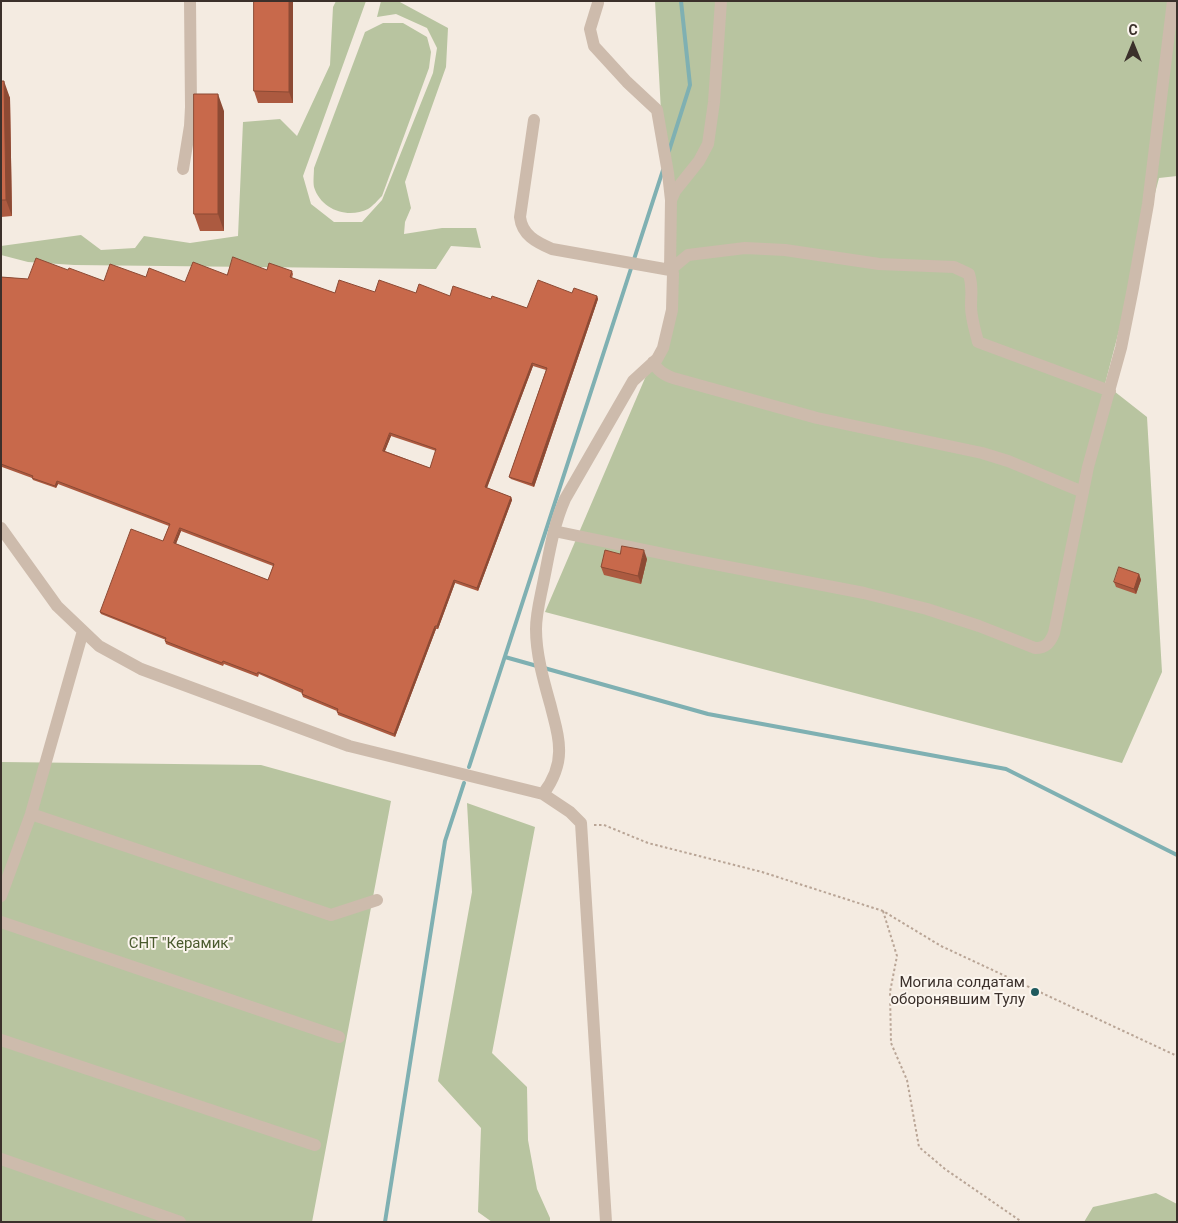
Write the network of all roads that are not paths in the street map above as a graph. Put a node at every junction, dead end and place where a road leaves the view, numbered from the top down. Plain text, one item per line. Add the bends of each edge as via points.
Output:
1 (190, 1) edge
2 (721, 1) edge
3 (1173, 1) edge
4 (598, 3) dead end
5 (534, 120) dead end
6 (183, 170) dead end
7 (671, 200) junction
8 (670, 270) junction
9 (653, 362) junction
10 (1110, 392) junction
11 (1083, 492) junction
12 (1, 528) edge
13 (554, 531) junction
14 (83, 631) junction
15 (543, 794) junction
16 (30, 814) junction
17 (1, 896) edge
18 (377, 900) dead end
19 (1, 922) edge
20 (339, 1037) dead end
21 (1, 1040) edge
22 (315, 1145) dead end
23 (1, 1159) edge
24 (180, 1222) edge
25 (606, 1222) edge

1 - 6 street via 191,116
2 - 7 street via 708,144
3 - 10 street via 1148,204
4 - 7 street via 590,30 594,46 657,110
5 - 8 street via 520,216 520,224 526,234 552,249
7 - 8 street
8 - 9 street via 673,273 672,310 663,348
8 - 10 street via 688,255 745,248 785,250 878,264 954,267 969,274 973,287 972,319 978,342
9 - 11 street via 658,370 673,378 817,418 982,453
9 - 13 street via 633,381 565,500
10 - 11 street
11 - 13 street via 1054,633 1047,646 1042,648 1025,645 927,609 864,593
12 - 14 street via 57,606
13 - 15 street via 536,623 541,667 559,749 557,767
14 - 15 street via 99,646 142,669 349,746
14 - 16 street
15 - 25 street via 582,824
16 - 17 street
16 - 18 street via 331,915
19 - 20 street
21 - 22 street
23 - 24 street

